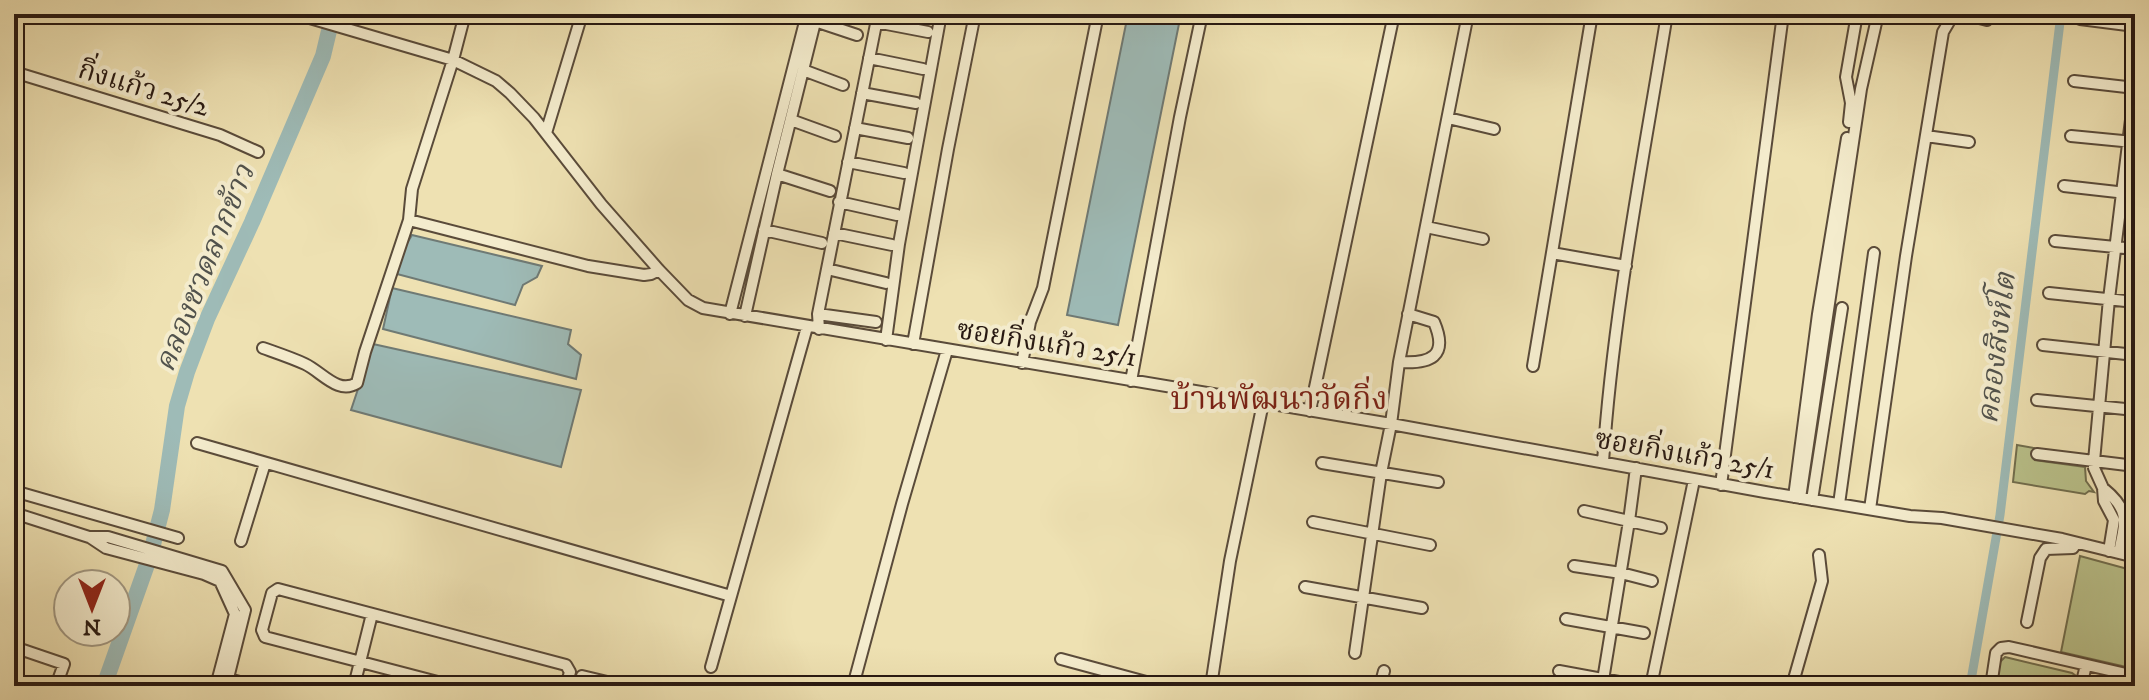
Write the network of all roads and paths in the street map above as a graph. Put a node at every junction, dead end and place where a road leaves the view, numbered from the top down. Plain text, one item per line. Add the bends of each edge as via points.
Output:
1 (296, 14) edge
2 (465, 14) edge
3 (582, 14) edge
4 (941, 14) edge
5 (975, 14) edge
6 (1098, 14) edge
7 (1202, 14) edge
8 (1394, 14) edge
9 (1468, 14) edge
10 (1592, 14) edge
11 (1667, 14) edge
12 (1783, 14) edge
13 (1857, 14) edge
14 (1878, 14) edge
15 (813, 16) edge
16 (877, 18) edge
17 (2080, 19) dead end
18 (1987, 20) dead end
19 (2135, 26) edge
20 (928, 32) dead end
21 (857, 35) dead end
22 (869, 58) junction
23 (453, 60) junction
24 (923, 69) dead end
25 (803, 70) junction
26 (14, 72) edge
27 (2074, 81) dead end
28 (843, 85) dead end
29 (2135, 87) edge
30 (862, 93) junction
31 (916, 103) dead end
32 (1448, 118) junction
33 (791, 120) junction
34 (855, 128) junction
35 (1494, 129) dead end
36 (546, 133) junction
37 (835, 136) dead end
38 (1926, 136) junction
39 (2071, 136) dead end
40 (908, 138) dead end
41 (1969, 142) dead end
42 (2132, 142) edge
43 (258, 152) dead end
44 (848, 162) junction
45 (904, 173) dead end
46 (777, 174) junction
47 (2064, 186) dead end
48 (830, 191) dead end
49 (2122, 193) junction
50 (2135, 194) edge
51 (839, 202) junction
52 (897, 215) dead end
53 (409, 220) junction
54 (1426, 227) junction
55 (764, 230) junction
56 (834, 233) junction
57 (1483, 239) dead end
58 (2055, 241) dead end
59 (822, 243) dead end
60 (892, 245) dead end
61 (2115, 247) junction
62 (2135, 249) edge
63 (1552, 253) junction
64 (1874, 253) dead end
65 (1626, 266) junction
66 (827, 269) junction
67 (659, 270) junction
68 (886, 283) dead end
69 (2049, 293) dead end
70 (2109, 299) junction
71 (2135, 302) edge
72 (1842, 308) dead end
73 (730, 314) junction
74 (818, 314) junction
75 (1408, 314) junction
76 (745, 316) junction
77 (876, 322) dead end
78 (807, 327) junction
79 (819, 329) junction
80 (886, 340) junction
81 (913, 344) junction
82 (2043, 345) dead end
83 (263, 348) dead end
84 (947, 350) junction
85 (2104, 352) junction
86 (2135, 355) edge
87 (1399, 362) junction
88 (1022, 363) junction
89 (1533, 366) dead end
90 (1131, 381) junction
91 (2037, 400) dead end
92 (1263, 403) junction
93 (2099, 406) junction
94 (2135, 410) edge
95 (1310, 411) junction
96 (1391, 424) junction
97 (197, 443) dead end
98 (2037, 454) dead end
99 (2094, 461) junction
100 (1603, 462) junction
101 (265, 463) junction
102 (1322, 463) dead end
103 (2135, 466) edge
104 (1636, 468) junction
105 (1381, 473) junction
106 (1694, 480) junction
107 (1438, 482) dead end
108 (1721, 485) junction
109 (14, 491) edge
110 (1802, 498) junction
111 (1839, 504) junction
112 (1870, 509) junction
113 (1584, 511) dead end
114 (14, 513) edge
115 (1629, 521) junction
116 (1313, 522) dead end
117 (1661, 528) dead end
118 (1372, 534) junction
119 (175, 537) dead end
120 (241, 541) dead end
121 (2076, 543) junction
122 (1430, 545) dead end
123 (2114, 552) junction
124 (1819, 555) dead end
125 (2135, 557) edge
126 (1574, 566) dead end
127 (1621, 573) junction
128 (1652, 581) dead end
129 (1305, 587) dead end
130 (731, 596) junction
131 (1363, 598) junction
132 (1422, 608) dead end
133 (372, 614) junction
134 (1566, 619) dead end
135 (2027, 622) dead end
136 (1611, 627) junction
137 (1644, 633) dead end
138 (14, 647) edge
139 (1355, 653) dead end
140 (1061, 659) dead end
141 (360, 662) junction
142 (2086, 665) junction
143 (711, 667) dead end
144 (1384, 671) dead end
145 (1559, 671) dead end
146 (582, 676) dead end
147 (2135, 676) edge
148 (1118, 680) edge
149 (1603, 680) junction
150 (222, 682) edge
151 (1635, 685) edge
152 (56, 686) edge
153 (254, 686) edge
154 (354, 686) edge
155 (453, 686) edge
156 (566, 686) edge
157 (621, 686) edge
158 (853, 686) edge
159 (1161, 686) edge
160 (1211, 686) edge
161 (1380, 686) edge
162 (1651, 686) edge
163 (1792, 686) edge
164 (1991, 686) edge
165 (2081, 686) edge

1 - 23 street, ซอยกิ่งแก้ว 25/1
2 - 23 street
3 - 36 street
4 - 80 street
5 - 81 street
6 - 88 street via 1043,288
7 - 90 street
8 - 95 street
9 - 32 street
10 - 63 street
11 - 65 street
12 - 108 street
13 - 110 street via 1846,77 1851,113 1818,314
14 - 110 street via 1861,89
15 - 21 street
15 - 25 street
15 - 73 street
16 - 20 street
16 - 22 street
17 - 19 street
18 - 38 street via 1958,14 1947,22
22 - 24 street
22 - 30 street
23 - 36 street, ซอยกิ่งแก้ว 25/1 via 496,81
23 - 53 street via 412,189
25 - 28 street
25 - 33 street
26 - 43 street, กิ่งแก้ว 25/2 via 220,135
27 - 29 street
29 - 42 street
30 - 31 street
30 - 34 street
32 - 35 street
32 - 54 street
33 - 37 street
33 - 46 street
34 - 40 street
34 - 44 street
36 - 67 street, ซอยกิ่งแก้ว 25/1
38 - 41 street
38 - 112 street
39 - 42 street
42 - 49 street
44 - 45 street
44 - 51 street
46 - 48 street
46 - 55 street
47 - 49 street
49 - 50 street
49 - 61 street
51 - 52 street
51 - 56 street
53 - 67 street via 588,266 644,275
53 - 83 street via 357,383 335,384 308,366
54 - 57 street
54 - 75 street
55 - 59 street
55 - 76 street
56 - 60 street
56 - 66 street
58 - 61 street
61 - 62 street
61 - 70 street
63 - 65 street
63 - 89 street
64 - 111 street
65 - 100 street
66 - 68 street
66 - 74 street
67 - 73 street, ซอยกิ่งแก้ว 25/1 via 688,300
69 - 70 street
70 - 71 street
70 - 85 street
72 - 110 street
73 - 76 street, ซอยกิ่งแก้ว 25/1
74 - 77 street
74 - 79 street
75 - 87 street
75 - 87 street via 1434,322 1438,350 1427,361
76 - 78 street, ซอยกิ่งแก้ว 25/1
78 - 79 street, ซอยกิ่งแก้ว 25/1
78 - 130 street
79 - 80 street, ซอยกิ่งแก้ว 25/1
80 - 81 street, ซอยกิ่งแก้ว 25/1
81 - 84 street, ซอยกิ่งแก้ว 25/1
82 - 85 street
84 - 88 street, ซอยกิ่งแก้ว 25/1
84 - 158 street
85 - 86 street
85 - 93 street
87 - 96 street
88 - 90 street, ซอยกิ่งแก้ว 25/1
90 - 92 street, ซอยกิ่งแก้ว 25/1
91 - 93 street
92 - 95 street, ซอยกิ่งแก้ว 25/1
92 - 160 street
93 - 94 street
93 - 99 street
95 - 96 street, ซอยกิ่งแก้ว 25/1
96 - 100 street, ซอยกิ่งแก้ว 25/1
96 - 105 street
97 - 101 street
98 - 99 street
99 - 103 street
99 - 123 street via 2103,488 2124,513
100 - 104 street, ซอยกิ่งแก้ว 25/1
101 - 120 street
101 - 130 street
102 - 105 street
104 - 106 street, ซอยกิ่งแก้ว 25/1
104 - 115 street
105 - 107 street
105 - 118 street
106 - 108 street, ซอยกิ่งแก้ว 25/1
106 - 162 street
108 - 110 street, ซอยกิ่งแก้ว 25/1
109 - 119 street
110 - 111 street, ซอยกิ่งแก้ว 25/1
111 - 112 street, ซอยกิ่งแก้ว 25/1
112 - 121 street, ซอยกิ่งแก้ว 25/1
113 - 115 street
114 - 150 street via 89,537 106,548 226,575 245,610
115 - 117 street
115 - 127 street
116 - 118 street
118 - 122 street
118 - 131 street
121 - 123 street, ซอยกิ่งแก้ว 25/1
121 - 135 street via 2073,548 2046,549 2040,558
123 - 125 street, ซอยกิ่งแก้ว 25/1
124 - 163 street via 1822,581
126 - 127 street
127 - 128 street
127 - 136 street
129 - 131 street
130 - 143 street
131 - 132 street
131 - 139 street
133 - 141 street
133 - 141 street via 278,589 272,593 262,630 265,637
133 - 156 street via 566,665
134 - 136 street
136 - 137 street
136 - 149 street
138 - 152 street via 64,664
140 - 148 street
141 - 154 street
141 - 155 street
142 - 147 street
142 - 164 street via 2001,648
142 - 165 street
144 - 161 street
145 - 149 street
146 - 157 street
148 - 159 street
149 - 151 street
150 - 153 street

